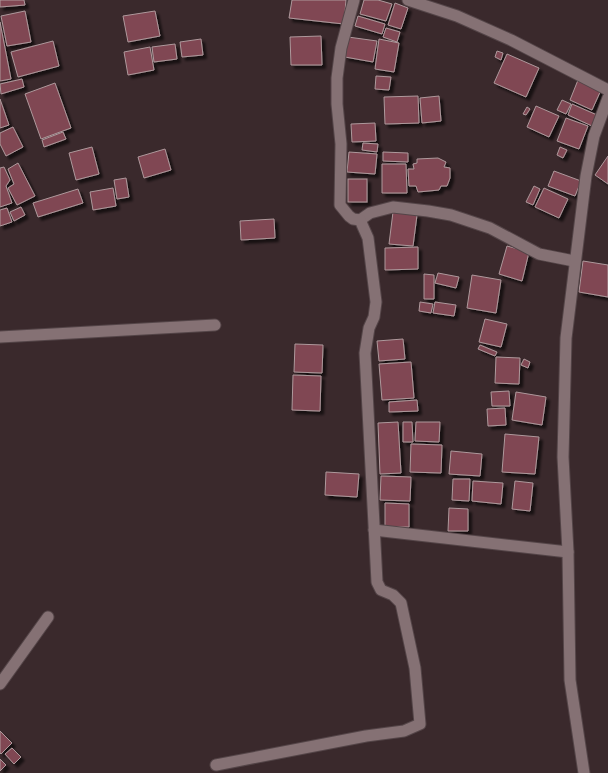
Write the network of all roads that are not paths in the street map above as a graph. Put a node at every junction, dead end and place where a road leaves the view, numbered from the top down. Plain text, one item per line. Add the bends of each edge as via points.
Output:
1 (354, 0) edge
2 (408, 0) edge
3 (608, 90) edge
4 (608, 98) edge
5 (360, 220) junction
6 (574, 261) junction
7 (215, 325) dead end
8 (0, 337) edge
9 (374, 530) junction
10 (568, 552) junction
11 (48, 617) dead end
12 (0, 684) edge
13 (216, 765) dead end
14 (584, 773) edge

1 - 5 street via 340,56 337,104 341,144 340,205 353,219
2 - 3 street via 457,16 512,40
4 - 6 street via 594,136
5 - 6 street via 370,213 393,206 428,210 490,228 539,254
5 - 9 street via 368,238 376,302 365,353
6 - 10 street via 566,338 563,457
7 - 8 street
9 - 10 street
9 - 13 street via 377,582 381,590 401,603 408,629 415,668 420,724 404,731
10 - 14 street via 570,680
11 - 12 street

